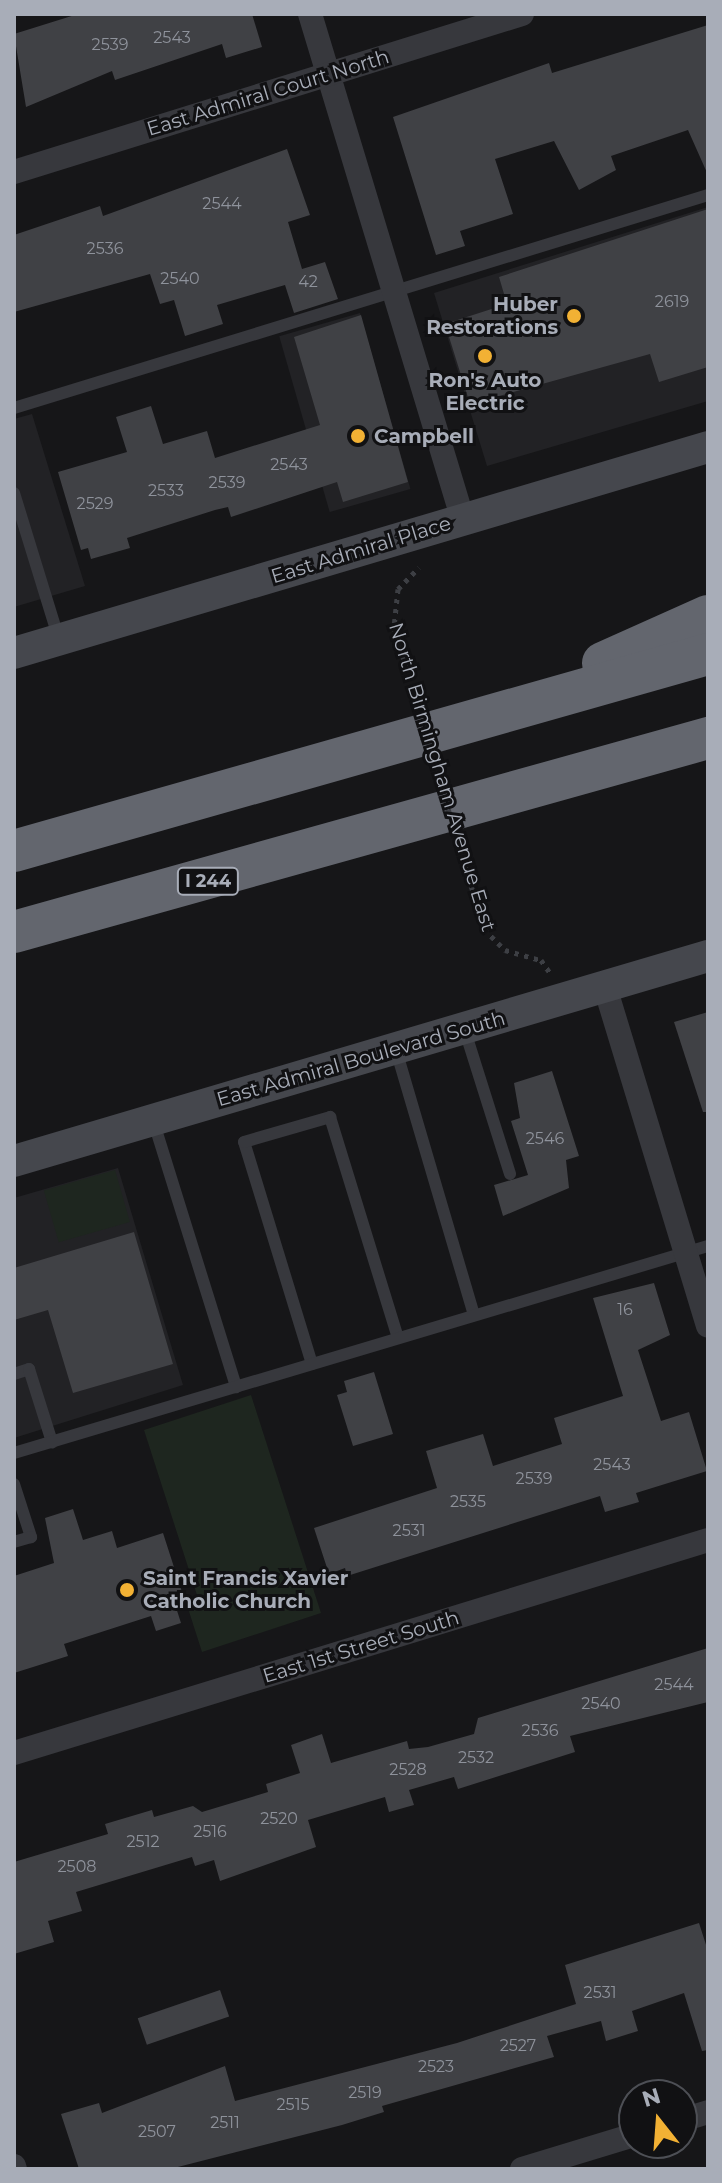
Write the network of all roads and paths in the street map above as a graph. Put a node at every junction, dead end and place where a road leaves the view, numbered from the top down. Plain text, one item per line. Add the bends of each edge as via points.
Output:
1 (310, 14) edge
2 (522, 14) edge
3 (328, 75) junction
4 (14, 172) edge
5 (708, 195) edge
6 (393, 292) junction
7 (14, 408) edge
8 (708, 447) edge
9 (14, 493) edge
10 (463, 520) junction
11 (398, 589) dead end
12 (708, 616) edge
13 (59, 639) junction
14 (14, 653) edge
15 (708, 654) edge
16 (454, 730) junction
17 (708, 738) edge
18 (708, 753) edge
19 (626, 762) junction
20 (14, 851) edge
21 (14, 932) edge
22 (708, 956) edge
23 (553, 977) dead end
24 (605, 987) junction
25 (464, 1028) junction
26 (396, 1049) junction
27 (153, 1120) junction
28 (14, 1161) edge
29 (510, 1174) dead end
30 (697, 1249) edge
31 (474, 1315) junction
32 (708, 1326) edge
33 (398, 1338) junction
34 (312, 1364) junction
35 (14, 1374) edge
36 (236, 1387) junction
37 (52, 1442) junction
38 (14, 1453) edge
39 (14, 1484) edge
40 (708, 1540) edge
41 (14, 1542) edge
42 (14, 1753) edge
43 (618, 2140) edge
44 (522, 2169) edge

1 - 3 street
2 - 3 street, East Admiral Court North
3 - 4 street, East Admiral Court North
3 - 6 street
5 - 6 lane
6 - 7 lane
6 - 10 street
8 - 10 main road, East Admiral Place
9 - 13 lane
10 - 13 main road, East Admiral Place
11 - 23 path, North Birmingham Avenue East, bridge via 394,627 484,929 505,950 541,960
12 - 16 highway
13 - 14 main road, East Admiral Place
15 - 16 highway
16 - 20 highway
17 - 19 highway, I 244
18 - 19 highway
19 - 21 highway, I 244
22 - 24 main road, East Admiral Boulevard South
24 - 25 main road, East Admiral Boulevard South
24 - 30 street
25 - 26 main road, East Admiral Boulevard South
25 - 29 lane
26 - 27 main road, East Admiral Boulevard South
26 - 31 lane
27 - 28 main road, East Admiral Boulevard South
27 - 36 lane
30 - 31 lane
30 - 32 street
31 - 33 lane
33 - 34 lane
33 - 34 lane via 330,1117 244,1142
34 - 36 lane
35 - 37 lane via 29,1369
36 - 37 lane
37 - 38 lane
39 - 41 lane via 31,1537
40 - 42 street, East 1st Street South
43 - 44 street

